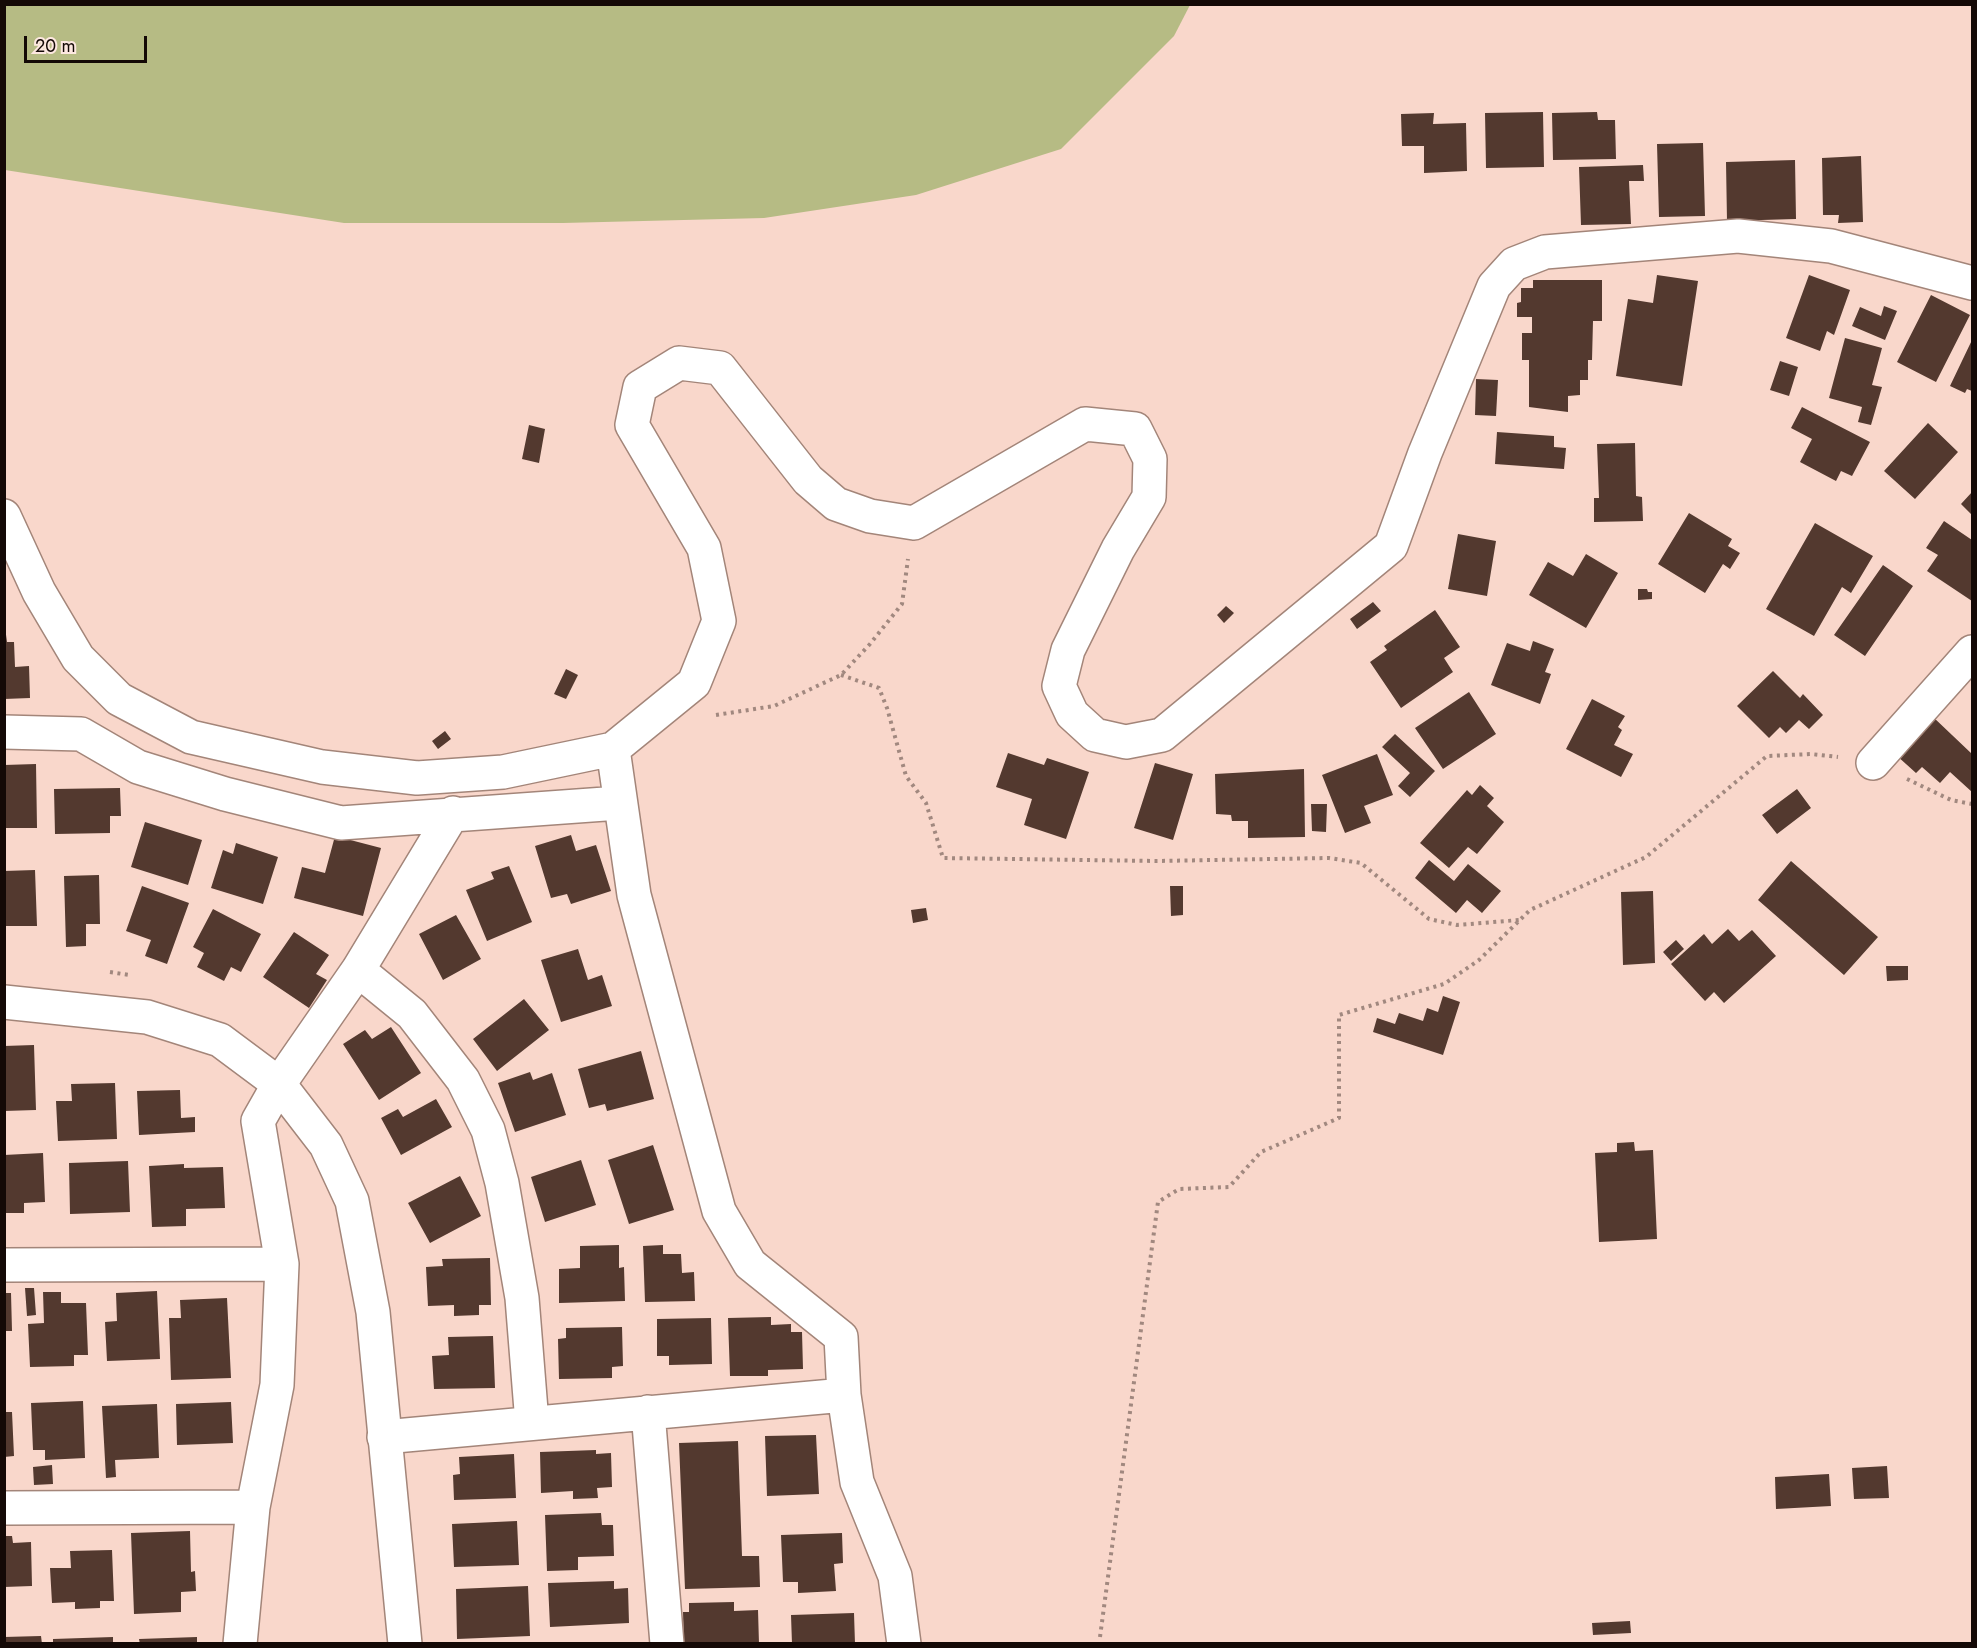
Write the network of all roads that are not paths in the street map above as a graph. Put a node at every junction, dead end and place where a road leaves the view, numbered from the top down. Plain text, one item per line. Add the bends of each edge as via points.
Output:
1 (1972, 283) edge
2 (4, 516) edge
3 (1972, 652) edge
4 (4, 732) edge
5 (613, 749) junction
6 (1873, 763) road end
7 (619, 803) junction
8 (453, 813) junction
9 (358, 970) junction
10 (4, 1002) edge
11 (279, 1084) junction
12 (282, 1264) junction
13 (4, 1265) edge
14 (844, 1395) junction
15 (648, 1413) junction
16 (532, 1423) junction
17 (384, 1437) junction
18 (253, 1507) junction
19 (4, 1508) edge
20 (240, 1644) edge
21 (405, 1644) edge
22 (666, 1644) edge
23 (904, 1644) edge

1 - 5 street via 1831,246 1738,236 1545,252 1514,264 1494,286 1391,546 1162,735 1126,742 1095,735 1072,714 1059,686 1068,650 1118,549 1149,497 1150,459 1135,429 1085,424 914,523 870,516 836,504 808,480 720,368 679,363 640,387 632,425 704,548 719,621 694,683
2 - 5 street via 39,592 78,658 119,699 191,737 322,766 417,778 503,772
3 - 6 street
4 - 8 street via 81,734 138,768 341,823
5 - 7 street
7 - 8 street
7 - 14 street via 634,895 719,1211 750,1264 841,1337
8 - 9 street
9 - 11 street
9 - 16 street via 412,1014 463,1080 488,1130 502,1183 522,1298
10 - 11 street via 147,1017 220,1040
11 - 12 street via 258,1121
11 - 17 street via 326,1145 352,1201 373,1312
12 - 13 street
12 - 18 street via 277,1385
14 - 15 street
14 - 23 street via 857,1482 895,1576
15 - 16 street
15 - 22 street
16 - 17 street
17 - 21 street
18 - 19 street
18 - 20 street

